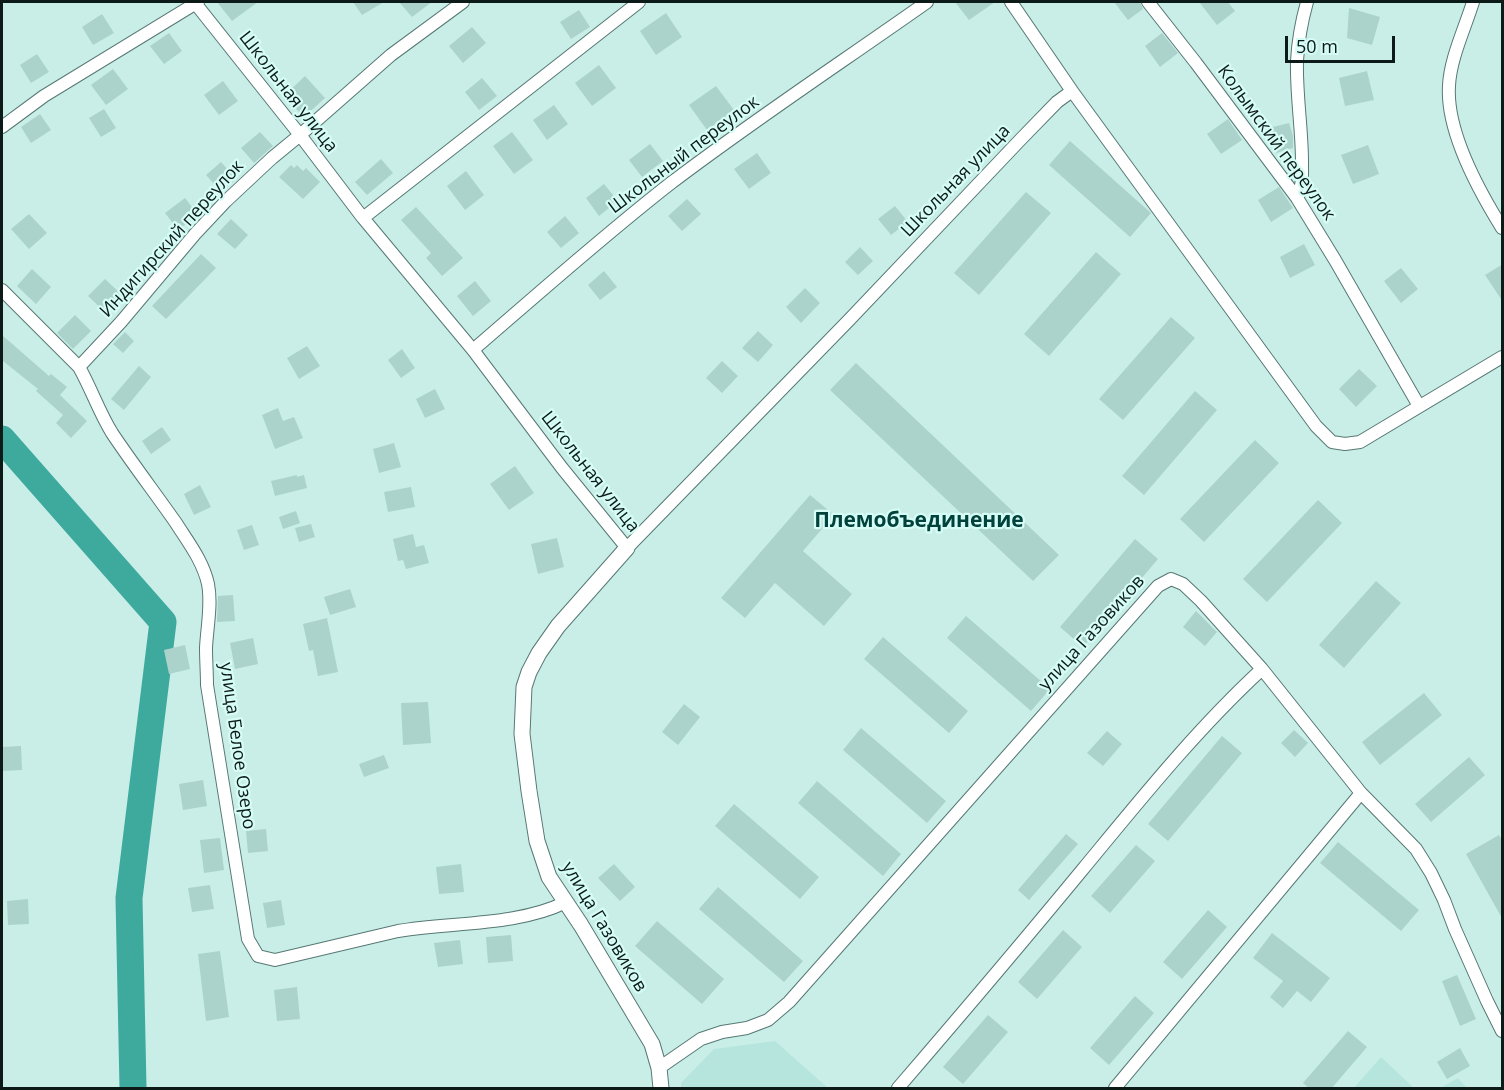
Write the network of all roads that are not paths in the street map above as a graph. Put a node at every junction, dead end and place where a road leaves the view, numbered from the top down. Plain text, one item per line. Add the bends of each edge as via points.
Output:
1 (196, 2) edge
2 (463, 2) edge
3 (639, 2) edge
4 (927, 2) edge
5 (1011, 2) edge
6 (1148, 2) edge
7 (1307, 2) edge
8 (1473, 2) edge
9 (1072, 91) junction
10 (2, 127) edge
11 (300, 135) junction
12 (1297, 198) junction
13 (363, 218) junction
14 (1503, 228) edge
15 (2, 290) edge
16 (473, 350) junction
17 (1503, 357) edge
18 (79, 367) junction
19 (1419, 406) junction
20 (627, 548) junction
21 (1262, 669) junction
22 (1361, 793) junction
23 (566, 903) junction
24 (1503, 1031) edge
25 (659, 1068) junction
26 (661, 1089) edge
27 (898, 1089) edge
28 (1115, 1089) edge

1 - 10 street via 44,96
1 - 11 street, Школьная улица
2 - 11 street, Индигирский переулок via 391,55
3 - 13 street
4 - 16 street, Школьный переулок via 670,184
5 - 9 street
6 - 12 street, Колымский переулок
7 - 12 street via 1297,60 1302,176
8 - 14 street via 1452,64 1450,112 1485,200
9 - 19 street via 1283,382 1332,442 1360,442
9 - 20 street, Школьная улица via 1057,102
11 - 13 street, Школьная улица
11 - 18 street, Индигирский переулок via 226,201
12 - 19 street, Колымский переулок
13 - 16 street, Школьная улица
15 - 18 street, улица Белое Озеро
16 - 20 street, Школьная улица
17 - 19 street
18 - 23 street, улица Белое Озеро via 112,432 190,544 208,584 207,685 248,939 258,956 275,960 398,931 536,914
20 - 23 street, улица Газовиков via 558,627 539,653 524,687 522,734 537,842 549,877
21 - 22 street, улица Газовиков
21 - 25 street, улица Газовиков via 1183,584 1171,579 1158,586 789,1002 768,1020 701,1039
21 - 27 street via 1170,765
22 - 24 street, улица Газовиков via 1416,849 1431,873
22 - 28 street
23 - 25 street, улица Газовиков via 652,1044
25 - 26 street, улица Газовиков

